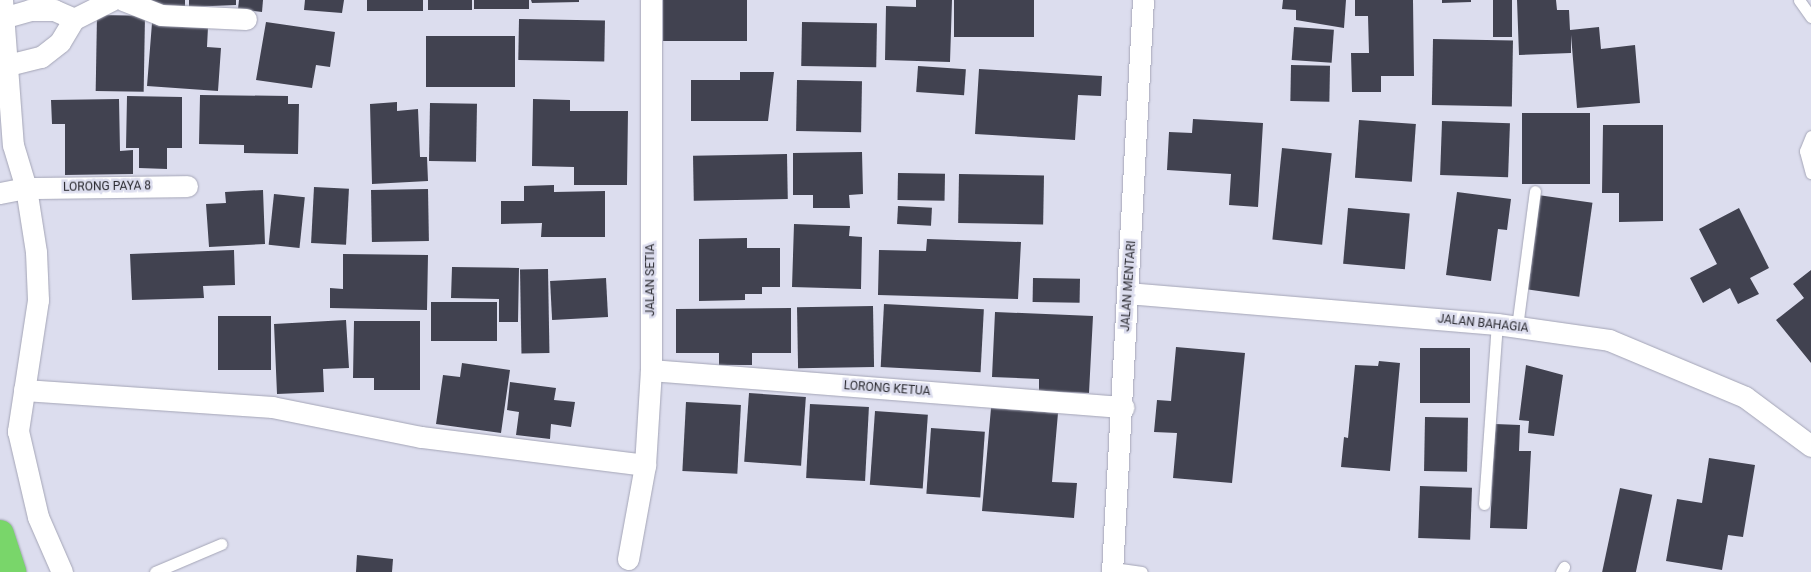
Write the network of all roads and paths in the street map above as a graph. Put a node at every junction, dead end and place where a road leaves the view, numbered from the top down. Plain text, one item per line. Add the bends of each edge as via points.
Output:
1 (112, 0) edge
2 (123, 0) edge
3 (651, 0) edge
4 (1142, 0) edge
5 (1799, 0) edge
6 (4, 8) edge
7 (1811, 17) edge
8 (74, 19) junction
9 (246, 19) dead end
10 (8, 65) junction
11 (1811, 136) edge
12 (6, 146) edge
13 (1811, 172) edge
14 (187, 186) dead end
15 (26, 188) junction
16 (1535, 191) dead end
17 (0, 193) edge
18 (1127, 293) junction
19 (1507, 325) junction
20 (651, 370) junction
21 (24, 390) junction
22 (1124, 407) junction
23 (1811, 446) edge
24 (645, 465) junction
25 (1484, 504) dead end
26 (0, 534) edge
27 (221, 544) dead end
28 (628, 559) dead end
29 (1112, 570) edge
30 (12, 572) edge
31 (62, 572) edge
32 (155, 572) edge
33 (1142, 572) edge

1 - 8 street
2 - 9 street via 162,15
3 - 20 street, JALAN SETIA
4 - 18 street, JALAN MENTARI
5 - 7 lane
6 - 8 street via 54,10
6 - 10 street
8 - 10 street via 60,42 41,57
10 - 12 street
11 - 13 lane via 1805,151
12 - 15 street
14 - 15 street, LORONG PAYA 8
15 - 17 street, LORONG PAYA 8
15 - 21 street via 36,252 38,300
16 - 19 lane
18 - 19 street, JALAN BAHAGIA
18 - 22 street, JALAN MENTARI
19 - 23 street, JALAN BAHAGIA via 1609,340 1745,397
19 - 25 lane
20 - 22 street, LORONG KETUA
20 - 24 street, JALAN SETIA
21 - 24 street via 272,407 421,437
21 - 31 street via 18,431 26,474 38,518
22 - 29 street, JALAN MENTARI
24 - 28 street, JALAN SETIA
26 - 30 highway
27 - 32 lane
29 - 33 lane

